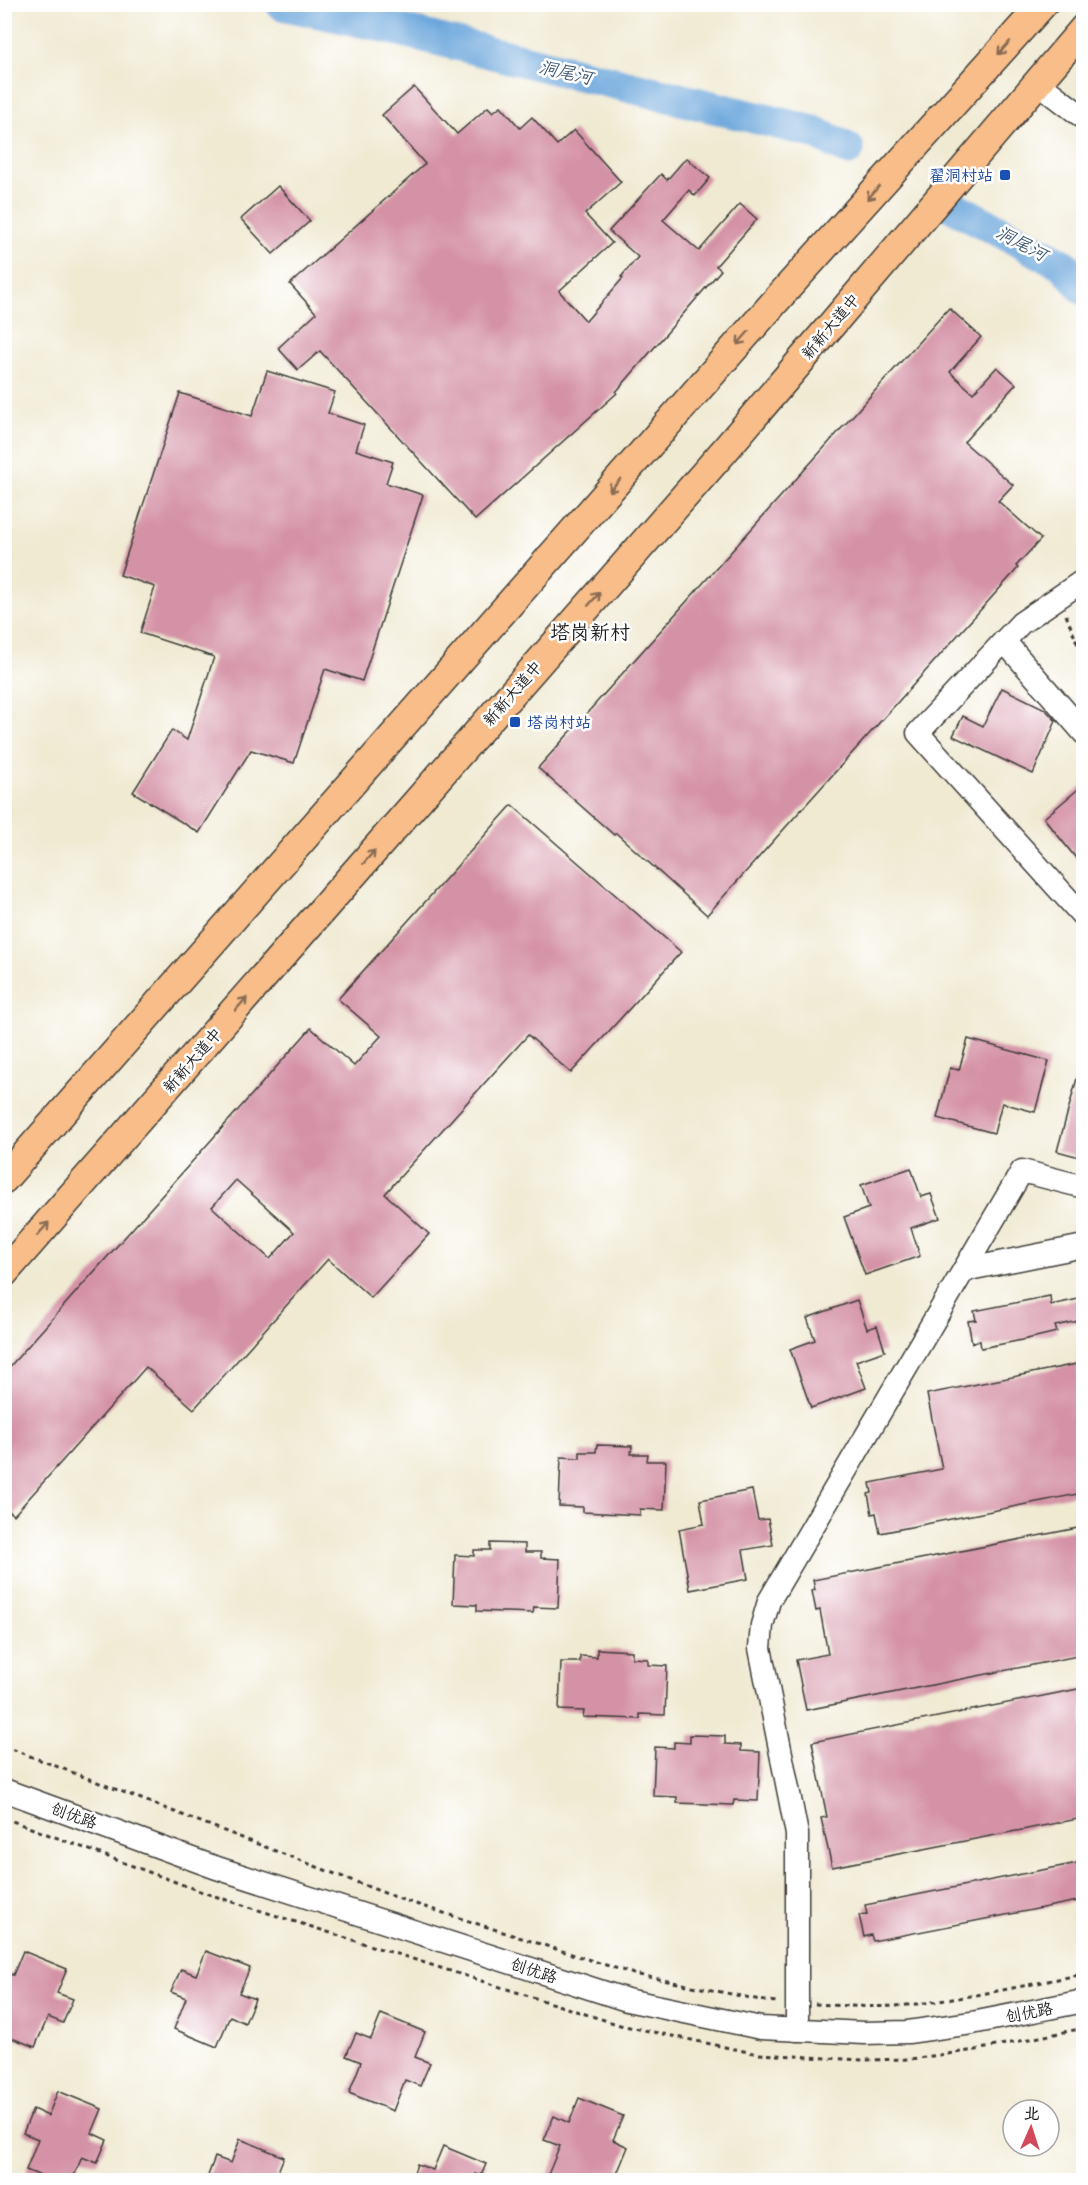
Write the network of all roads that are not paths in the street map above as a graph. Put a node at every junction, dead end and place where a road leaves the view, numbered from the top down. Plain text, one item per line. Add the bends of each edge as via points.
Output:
1 (1043, 4) edge
2 (1083, 27) edge
3 (1037, 82) junction
4 (1083, 118) edge
5 (1083, 580) edge
6 (1004, 641) junction
7 (1083, 733) edge
8 (1083, 917) edge
9 (4, 1179) edge
10 (1083, 1187) edge
11 (1083, 1246) edge
12 (964, 1270) junction
13 (4, 1273) edge
14 (4, 1790) edge
15 (1083, 2001) edge
16 (796, 2030) junction

1 -> 9 main road via 780,296
2 - 3 main road, 新新大道中
3 - 4 street
13 -> 3 main road, 新新大道中 via 717,459
5 - 6 street via 1021,623
6 - 7 street
6 - 8 street via 918,733
10 - 12 street via 1022,1171
11 - 12 street
12 - 16 street via 769,1601 762,1625 760,1648 797,1834
14 - 16 street, 创优路 via 214,1867 627,2000 761,2028
15 - 16 street, 创优路 via 908,2032

